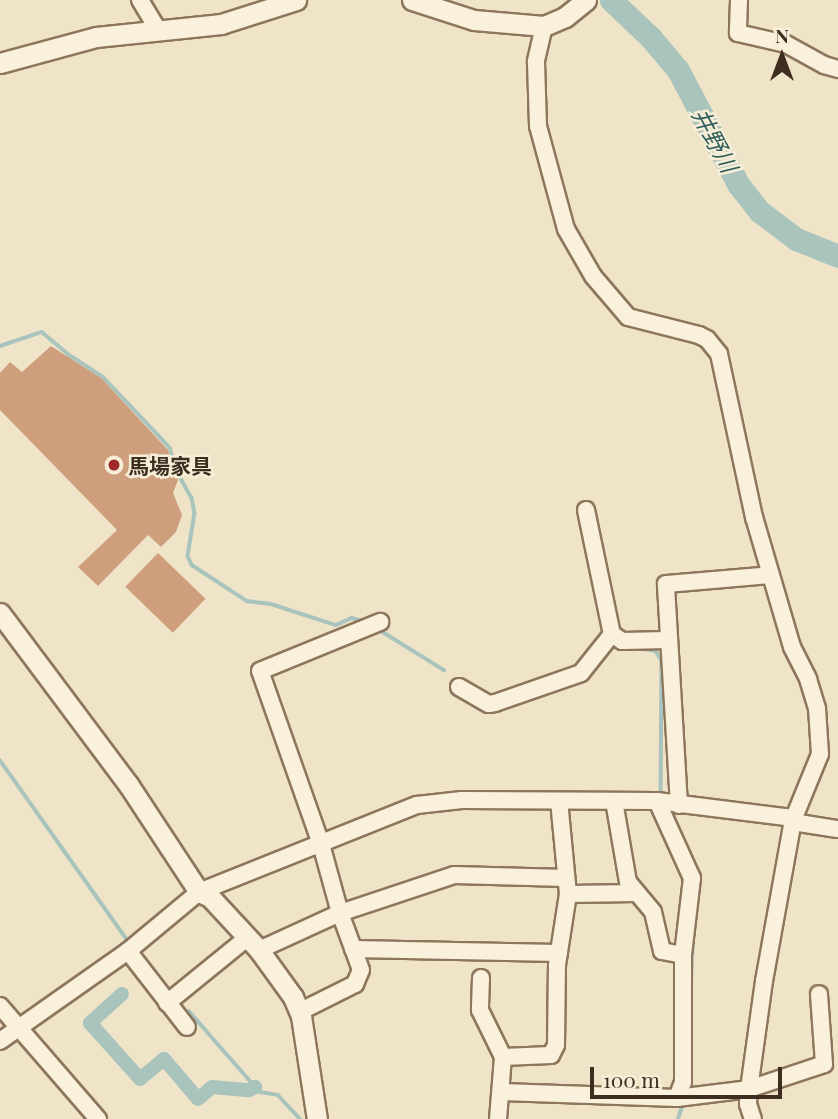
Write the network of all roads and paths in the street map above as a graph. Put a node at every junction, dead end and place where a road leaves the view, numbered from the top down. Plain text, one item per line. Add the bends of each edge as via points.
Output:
1 (140, 0) edge
2 (296, 0) edge
3 (412, 0) edge
4 (739, 0) edge
5 (585, 1) edge
6 (544, 26) junction
7 (159, 32) junction
8 (0, 63) edge
9 (838, 69) edge
10 (586, 510) dead end
11 (772, 575) junction
12 (0, 613) edge
13 (380, 622) dead end
14 (612, 634) junction
15 (668, 640) junction
16 (459, 687) dead end
17 (559, 801) junction
18 (614, 801) junction
19 (657, 801) junction
20 (679, 805) junction
21 (793, 820) junction
22 (838, 829) edge
23 (321, 844) junction
24 (567, 886) junction
25 (199, 892) junction
26 (636, 893) junction
27 (340, 913) junction
28 (253, 944) junction
29 (353, 949) junction
30 (128, 951) junction
31 (559, 953) junction
32 (683, 955) junction
33 (481, 978) dead end
34 (818, 994) dead end
35 (167, 1003) junction
36 (0, 1006) edge
37 (299, 1012) junction
38 (18, 1027) junction
39 (187, 1027) dead end
40 (0, 1041) edge
41 (503, 1057) junction
42 (749, 1088) junction
43 (502, 1092) junction
44 (677, 1098) junction
45 (98, 1119) edge
46 (317, 1119) edge
47 (498, 1119) edge
48 (753, 1119) edge

1 - 7 street
2 - 7 street via 221,24
3 - 6 street via 474,20
4 - 9 street via 738,33 786,44
5 - 6 street
6 - 11 street via 536,62 538,126 566,229 593,276 628,317 699,335 714,345
7 - 8 street via 80,40
10 - 14 street
11 - 15 street via 666,584
11 - 21 street via 792,647 814,694 820,728 820,754
12 - 25 street via 128,784
13 - 23 street via 260,671
14 - 15 street via 622,641
14 - 16 street via 580,673 495,703
15 - 20 street
17 - 18 street
17 - 23 street via 435,801
17 - 24 street
18 - 19 street
18 - 26 street via 628,882
19 - 20 street
19 - 32 street via 692,878
20 - 21 street
21 - 22 street
21 - 42 street
23 - 25 street
23 - 27 street
24 - 26 street
24 - 27 street via 454,875
24 - 31 street
25 - 28 street via 210,897
25 - 30 street
26 - 32 street via 653,912 662,951
27 - 28 street
27 - 29 street
28 - 35 street
28 - 37 street via 287,988
29 - 31 street
29 - 37 street via 359,980
30 - 35 street
30 - 38 street
31 - 41 street via 555,1052 544,1057
32 - 44 street via 683,1082
33 - 41 street via 480,1010
34 - 42 street via 824,1064
35 - 39 street
36 - 38 street
37 - 46 street
38 - 40 street
38 - 45 street
41 - 43 street
42 - 44 street
42 - 48 street
43 - 44 street
43 - 47 street

